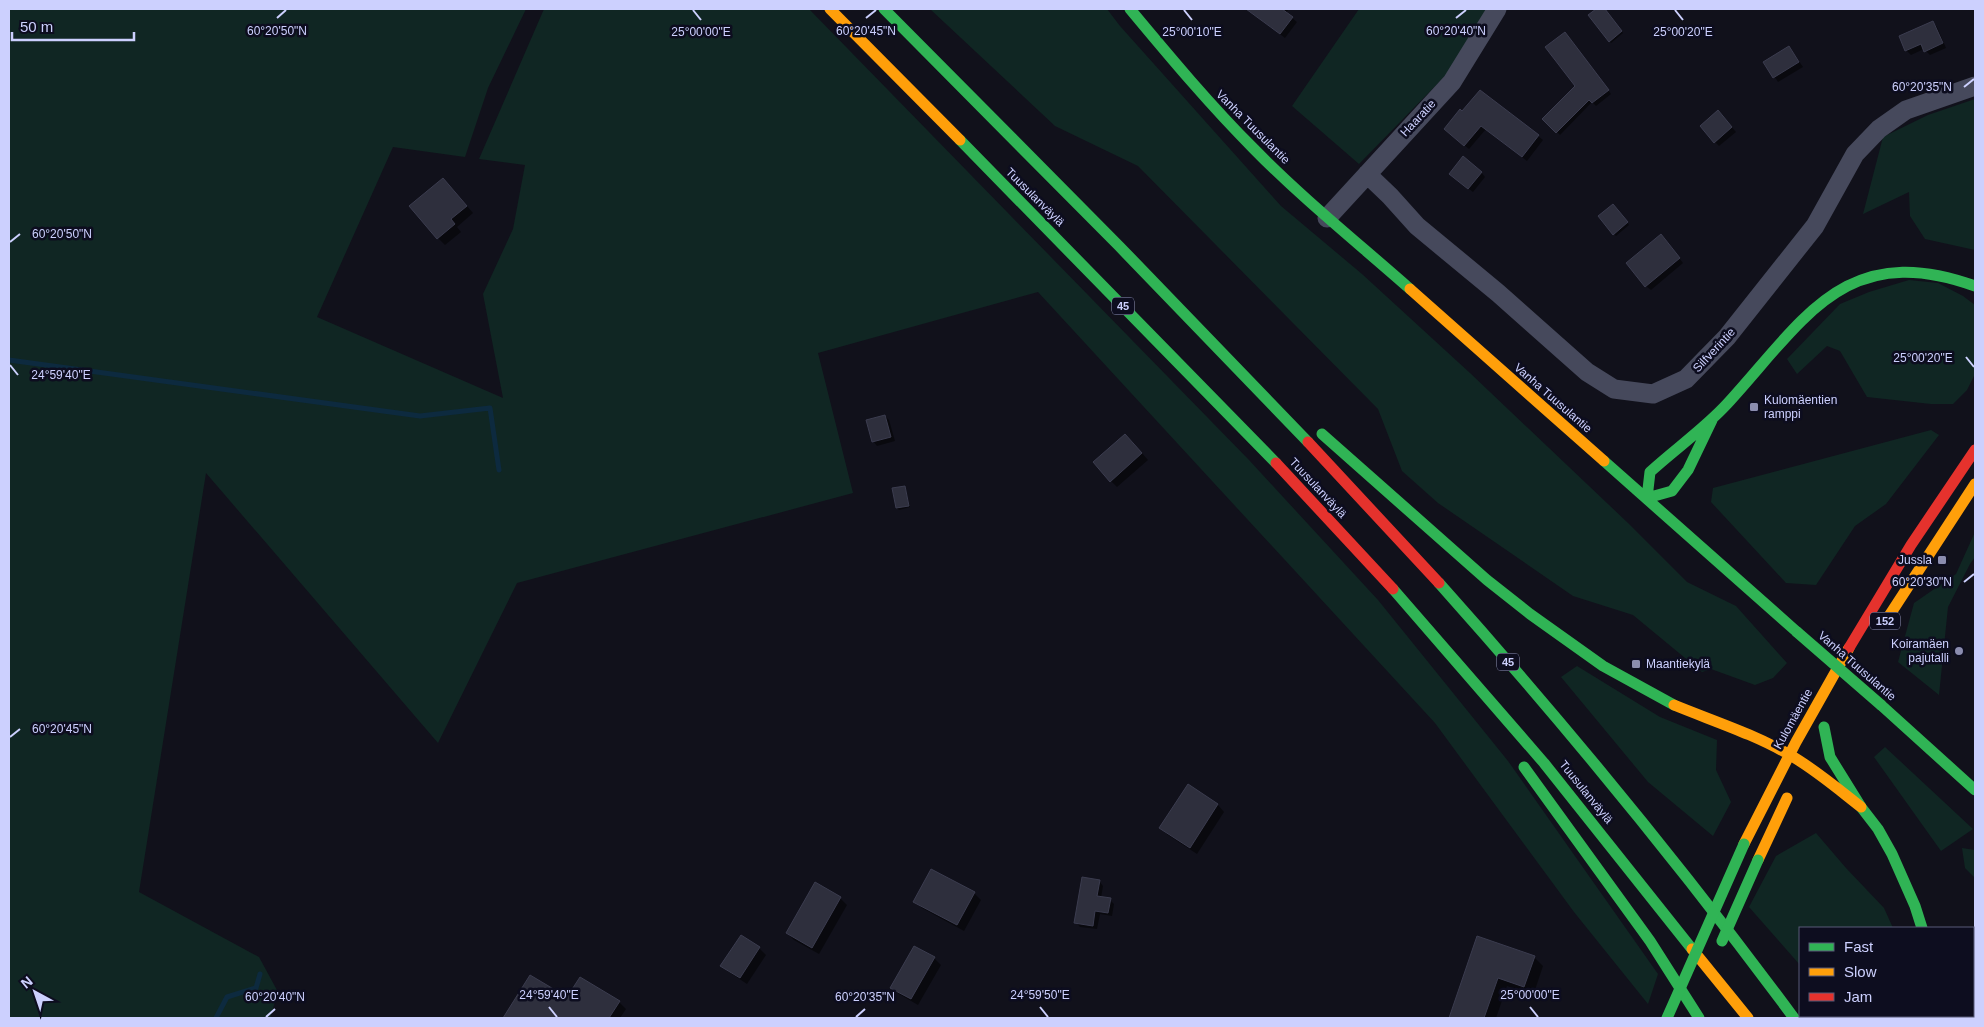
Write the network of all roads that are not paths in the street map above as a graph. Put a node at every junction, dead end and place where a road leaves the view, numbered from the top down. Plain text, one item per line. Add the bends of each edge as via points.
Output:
1 (830, 9) edge
2 (884, 9) edge
3 (1130, 9) edge
4 (1497, 9) edge
5 (1975, 86) edge
6 (1367, 174) junction
7 (1327, 218) junction
8 (1974, 286) edge
9 (1198, 327) junction
10 (1292, 408) dead end
11 (1712, 420) junction
12 (1314, 427) dead end
13 (1975, 450) edge
14 (1975, 484) edge
15 (1647, 498) junction
16 (1410, 607) junction
17 (1881, 628) dead end
18 (1859, 665) dead end
19 (1458, 682) dead end
20 (1846, 688) dead end
21 (1816, 741) dead end
22 (1789, 754) junction
23 (1519, 761) dead end
24 (1792, 789) dead end
25 (1975, 790) edge
26 (1861, 807) junction
27 (1922, 927) edge
28 (1704, 981) dead end
29 (1696, 998) dead end
30 (1667, 1018) edge
31 (1688, 1018) edge
32 (1699, 1018) edge
33 (1748, 1018) edge
34 (1794, 1018) edge

1 - 16 main road, Tuusulanväylä / 45 via 1252,437
2 - 9 main road, Tuusulanväylä / 45
3 - 7 main road, Vanha Tuusulantie via 1199,91
4 - 6 street, Haaratie via 1452,82
5 - 6 street, Silfverintie via 1906,110 1879,129 1854,154 1815,226 1727,337 1686,379 1653,394 1614,388 1587,372 1417,226
6 - 7 street, Haaratie
7 - 15 main road, Vanha Tuusulantie
8 - 11 main road via 1936,274 1899,272 1878,275 1841,288 1802,320
9 - 10 main road
9 - 34 main road, Tuusulanväylä / 45 via 1449,594 1652,834
11 - 15 main road via 1650,472
11 - 15 main road via 1688,470 1672,491
12 - 22 main road via 1487,580 1603,666 1668,703
13 - 22 main road, Kulomäentie / 152 via 1887,583
14 - 17 main road, 152
15 - 25 main road, Vanha Tuusulantie, bridge
16 - 19 main road
16 - 33 main road, Tuusulanväylä / 45 via 1544,762
18 - 20 main road
21 - 26 main road via 1827,723 1830,757
22 - 26 main road
22 - 30 main road, Kulomäentie / 152, bridge via 1744,844
23 - 32 main road via 1650,941
24 - 28 main road, bridge
26 - 27 main road via 1878,828 1892,854
29 - 31 main road

